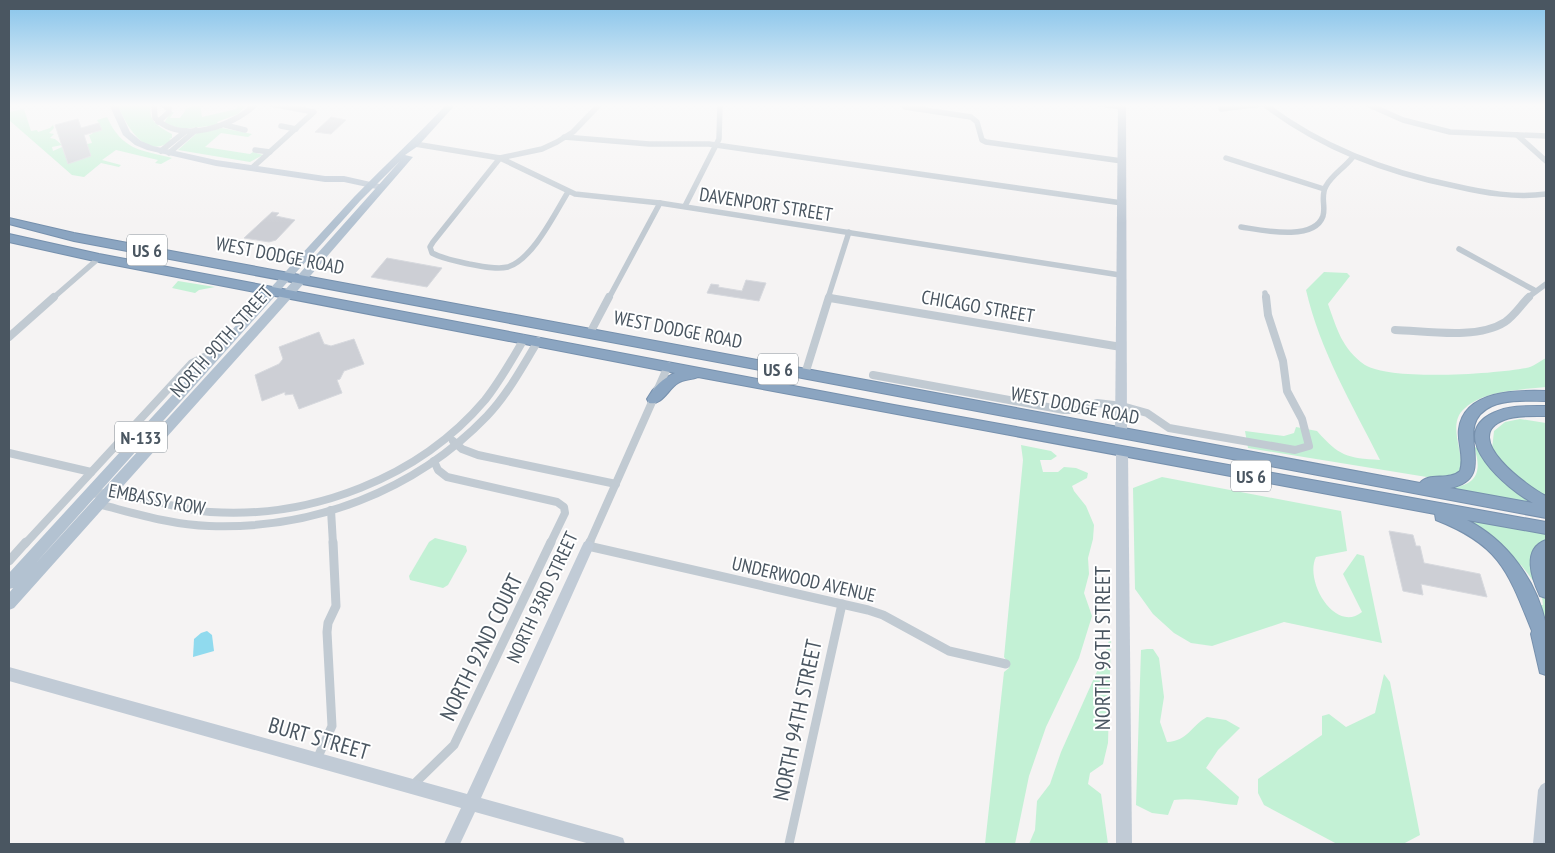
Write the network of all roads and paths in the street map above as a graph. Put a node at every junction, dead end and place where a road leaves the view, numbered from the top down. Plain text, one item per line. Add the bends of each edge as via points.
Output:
1 (141, 144) edge
2 (173, 144) edge
3 (177, 144) edge
4 (279, 144) edge
5 (415, 144) junction
6 (552, 144) edge
7 (646, 144) edge
8 (716, 144) junction
9 (999, 144) edge
10 (1122, 144) edge
11 (1325, 144) edge
12 (1527, 144) edge
13 (255, 150) dead end
14 (165, 152) junction
15 (270, 152) junction
16 (500, 158) junction
17 (1226, 158) dead end
18 (1352, 158) junction
19 (1122, 161) junction
20 (1546, 161) edge
21 (253, 167) junction
22 (370, 186) junction
23 (383, 188) junction
24 (1324, 189) junction
25 (568, 192) junction
26 (1546, 194) edge
27 (660, 203) junction
28 (1122, 203) junction
29 (685, 206) junction
30 (9, 221) edge
31 (1241, 227) dead end
32 (849, 232) junction
33 (9, 238) edge
34 (1460, 249) dead end
35 (99, 258) junction
36 (1120, 275) junction
37 (286, 277) junction
38 (301, 280) junction
39 (1546, 284) edge
40 (1534, 290) junction
41 (273, 291) junction
42 (1265, 293) dead end
43 (288, 294) junction
44 (830, 298) junction
45 (1395, 330) dead end
46 (590, 333) junction
47 (9, 337) edge
48 (524, 339) junction
49 (538, 341) junction
50 (1121, 347) junction
51 (215, 356) junction
52 (668, 366) junction
53 (805, 374) junction
54 (717, 375) junction
55 (873, 375) dead end
56 (877, 388) junction
57 (1546, 391) edge
58 (1516, 396) junction
59 (1546, 396) edge
60 (654, 399) junction
61 (485, 401) junction
62 (496, 405) junction
63 (1122, 406) junction
64 (1546, 411) edge
65 (1511, 413) junction
66 (1546, 418) edge
67 (1121, 434) junction
68 (448, 436) junction
69 (457, 445) junction
70 (1122, 452) junction
71 (9, 453) edge
72 (434, 462) junction
73 (91, 472) junction
74 (1377, 481) junction
75 (616, 484) junction
76 (109, 491) junction
77 (93, 499) junction
78 (1380, 499) junction
79 (1546, 503) edge
80 (331, 510) junction
81 (1546, 512) edge
82 (1546, 528) edge
83 (588, 546) junction
84 (1546, 547) edge
85 (9, 561) edge
86 (9, 583) edge
87 (1546, 591) edge
88 (9, 603) edge
89 (842, 604) junction
90 (1533, 611) junction
91 (1543, 635) edge
92 (1006, 664) dead end
93 (1546, 667) edge
94 (9, 674) edge
95 (317, 760) junction
96 (411, 787) junction
97 (1546, 790) edge
98 (471, 803) junction
99 (452, 844) edge
100 (617, 844) edge
101 (789, 844) edge
102 (1124, 844) edge
103 (1540, 844) edge

1 - 14 street
2 - 14 street
3 - 14 street
4 - 15 street
5 - 16 street, DAVENPORT STREET
5 - 22 main road, NORTH 90TH STREET
5 - 23 main road, NORTH 90TH STREET
6 - 16 street
7 - 8 street
8 - 28 street
8 - 29 street
9 - 19 street
10 - 19 street
11 - 18 street
12 - 20 street
13 - 15 street
14 - 21 street
15 - 21 street
16 - 25 street, DAVENPORT STREET
16 - 25 street via 432,242 431,250 439,257 508,267 524,258
17 - 24 street
18 - 24 street
18 - 26 street via 1470,190 1520,196
19 - 28 street
21 - 22 street
22 - 23 street
22 - 37 main road, NORTH 90TH STREET
23 - 38 main road, NORTH 90TH STREET
24 - 31 street via 1323,218 1310,229 1288,232
25 - 27 street, DAVENPORT STREET via 597,198
27 - 29 street, DAVENPORT STREET
27 - 46 street
28 - 36 street
29 - 32 street, DAVENPORT STREET
30 - 37 highway, WEST DODGE ROAD / US 6 via 74,237
32 - 36 street, DAVENPORT STREET
32 - 44 street
33 - 35 highway, WEST DODGE ROAD / US 6
34 - 40 street
35 - 41 highway, WEST DODGE ROAD / US 6
35 - 47 street
36 - 50 street
37 - 38 highway, WEST DODGE ROAD / US 6
37 - 41 main road, NORTH 90TH STREET / N-133
38 - 43 main road, NORTH 90TH STREET / N-133
38 - 46 highway, WEST DODGE ROAD / US 6
39 - 40 street
40 - 45 street via 1507,320 1493,328 1472,331
41 - 43 highway, WEST DODGE ROAD / US 6
41 - 51 main road, NORTH 90TH STREET / N-133
42 - 63 street via 1268,315 1283,360 1287,391 1302,419 1309,446 1283,449 1176,430 1165,427 1143,410
43 - 48 highway, WEST DODGE ROAD / US 6
43 - 76 main road, NORTH 90TH STREET / N-133
44 - 50 street, CHICAGO STREET
44 - 53 street
46 - 53 highway, WEST DODGE ROAD / US 6
48 - 49 highway, WEST DODGE ROAD / US 6
48 - 61 street, EMBASSY ROW
49 - 52 highway, WEST DODGE ROAD / US 6
49 - 62 street, EMBASSY ROW
50 - 63 street
51 - 73 street via 192,363
51 - 77 main road, NORTH 90TH STREET / N-133
52 - 54 highway, WEST DODGE ROAD / US 6
52 - 56 highway via 680,359 807,383
52 - 60 street, NORTH 93RD STREET
53 - 56 highway, WEST DODGE ROAD / US 6
54 - 60 highway via 676,376
54 - 70 highway, WEST DODGE ROAD / US 6
55 - 63 street via 1064,410 1079,410 1097,403
56 - 67 highway, WEST DODGE ROAD / US 6
57 - 58 highway
58 - 59 highway
58 - 74 highway via 1484,404 1469,418 1465,434 1470,469 1459,480 1441,484
60 - 75 street, NORTH 93RD STREET
61 - 62 street
61 - 68 street, EMBASSY ROW
62 - 69 street, EMBASSY ROW
63 - 67 street
64 - 65 highway
65 - 66 highway
65 - 79 highway via 1489,423 1483,435 1486,450 1507,478 1532,497
67 - 74 highway, WEST DODGE ROAD / US 6
68 - 69 street
68 - 76 street, EMBASSY ROW via 409,464 366,485 328,499 276,510 207,512
69 - 72 street, EMBASSY ROW
69 - 75 street via 478,455
70 - 78 highway, WEST DODGE ROAD / US 6
70 - 102 street, NORTH 96TH STREET
71 - 73 street
72 - 80 street, EMBASSY ROW via 386,489
72 - 96 street, NORTH 92ND COURT via 447,477 557,502 564,509 563,520 459,736 450,752 425,769
73 - 85 street
74 - 81 highway, WEST DODGE ROAD / US 6
75 - 83 street, NORTH 93RD STREET
76 - 77 main road, NORTH 90TH STREET / N-133
77 - 80 street, EMBASSY ROW via 182,523 210,526 271,524
77 - 86 main road, NORTH 90TH STREET / N-133
77 - 88 main road, NORTH 90TH STREET / N-133
78 - 82 highway, WEST DODGE ROAD / US 6
78 - 90 highway via 1457,522 1485,537 1516,571
80 - 95 street via 336,606 327,632 332,726
83 - 89 street, UNDERWOOD AVENUE
83 - 98 street, NORTH 93RD STREET
84 - 87 highway via 1537,562
89 - 92 street, UNDERWOOD AVENUE via 883,615 949,651
89 - 101 street, NORTH 94TH STREET
90 - 91 highway
90 - 93 highway
94 - 95 street, BURT STREET
95 - 96 street, BURT STREET
96 - 98 street, BURT STREET
97 - 103 street
98 - 99 street, NORTH 93RD STREET
98 - 100 street, BURT STREET

